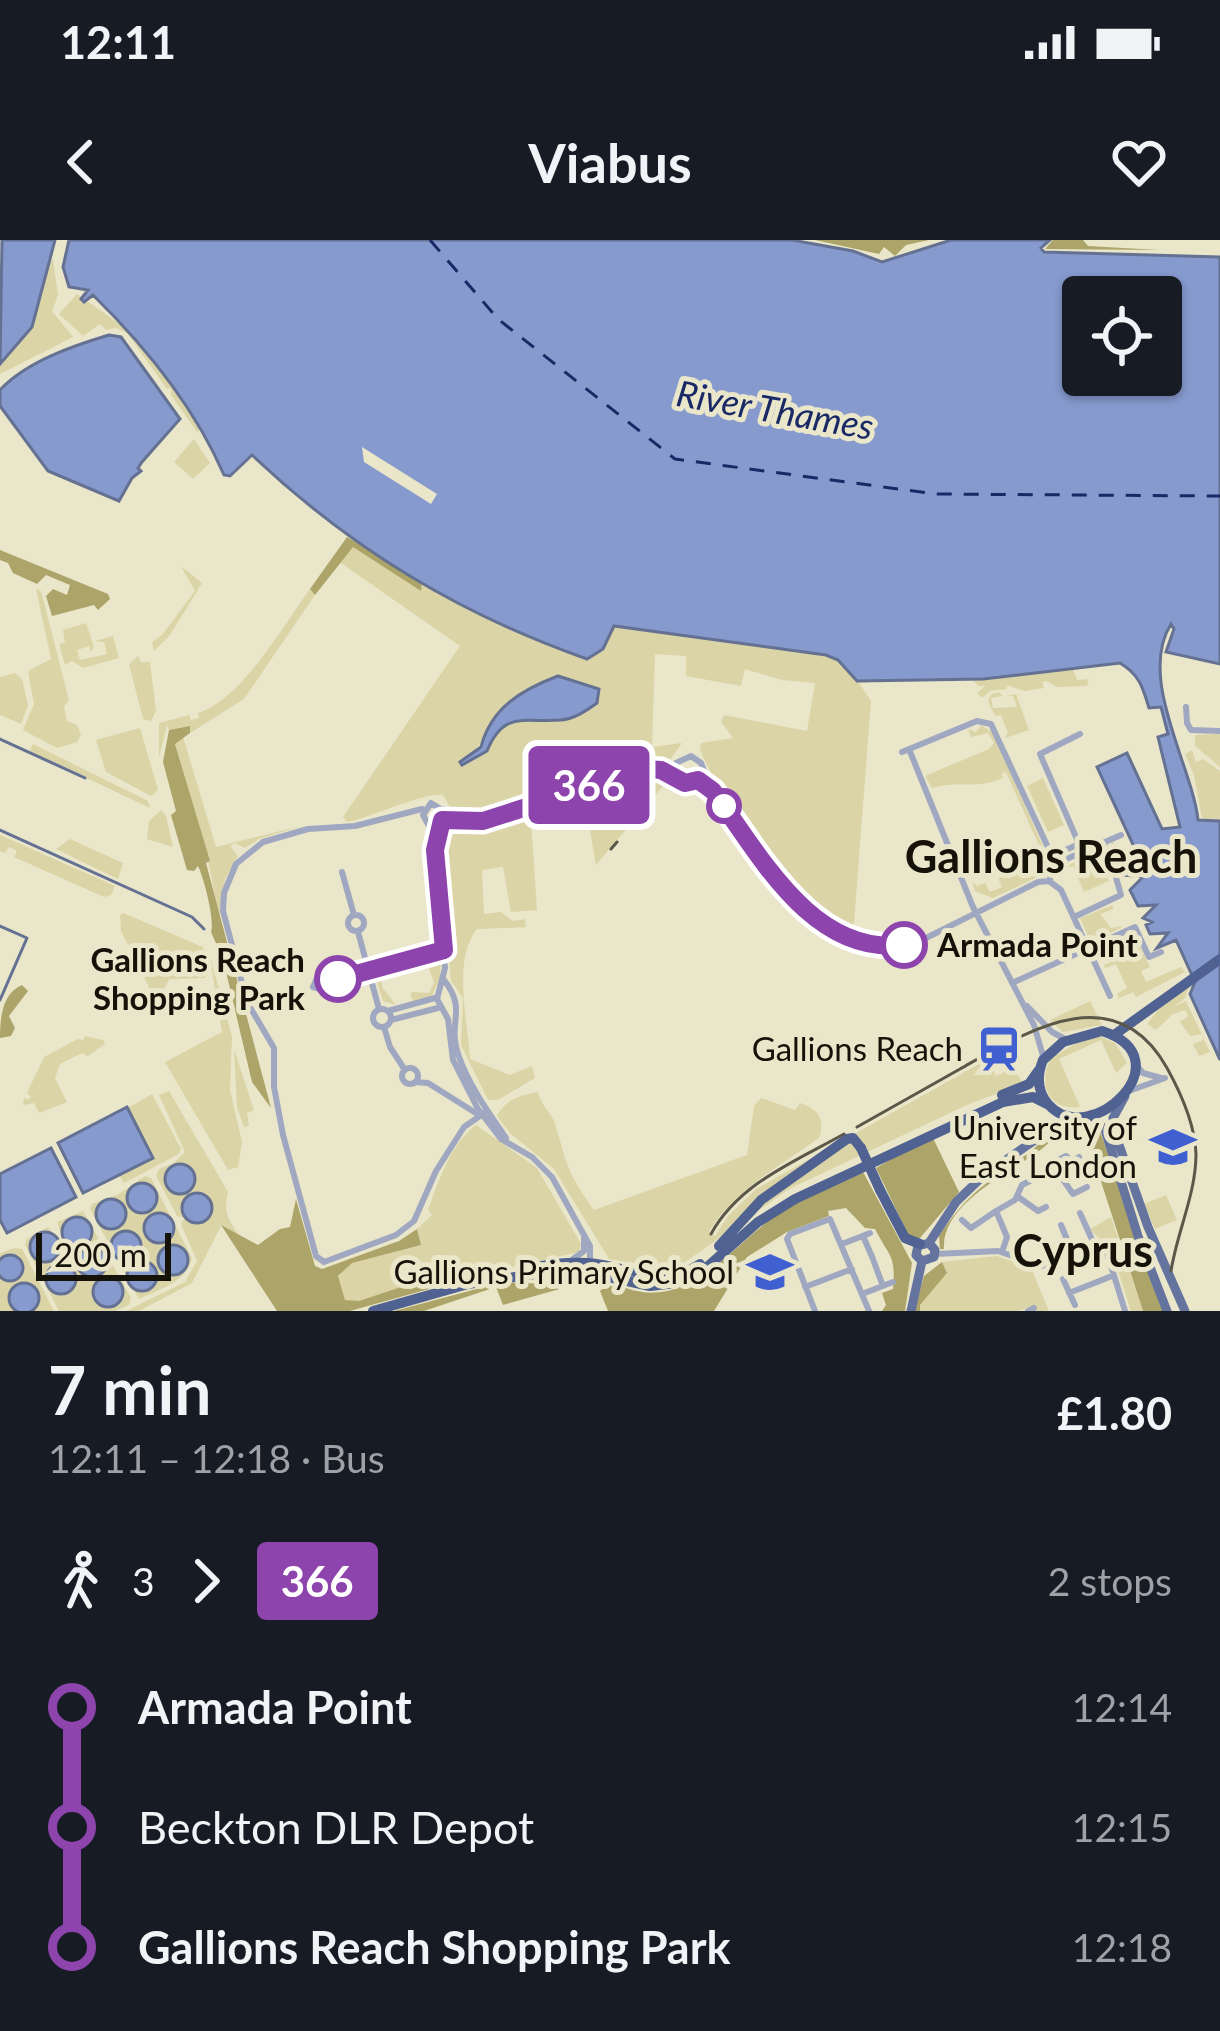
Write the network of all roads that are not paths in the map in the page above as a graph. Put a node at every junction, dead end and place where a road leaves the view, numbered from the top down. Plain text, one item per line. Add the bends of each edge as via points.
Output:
1 (1186, 707) dead end
2 (1220, 731) edge
3 (1080, 734) dead end
4 (675, 764) junction
5 (661, 770) junction
6 (702, 770) junction
7 (676, 776) junction
8 (698, 780) junction
9 (713, 791) junction
10 (424, 808) junction
11 (443, 809) junction
12 (409, 814) junction
13 (455, 818) junction
14 (441, 821) junction
15 (427, 822) junction
16 (1121, 835) dead end
17 (435, 837) junction
18 (1052, 856) junction
19 (1062, 861) dead end
20 (1129, 867) dead end
21 (342, 872) dead end
22 (1049, 881) junction
23 (977, 910) junction
24 (1074, 917) junction
25 (1088, 948) junction
26 (444, 950) junction
27 (1161, 952) dead end
28 (1220, 959) edge
29 (369, 971) junction
30 (338, 979) dead end
31 (444, 980) junction
32 (1012, 982) junction
33 (452, 991) junction
34 (439, 994) junction
35 (1110, 996) dead end
36 (457, 1001) junction
37 (1024, 1003) junction
38 (1153, 1006) junction
39 (443, 1009) junction
40 (383, 1010) junction
41 (388, 1024) junction
42 (1114, 1035) junction
43 (1068, 1040) junction
44 (1133, 1057) junction
45 (1041, 1065) junction
46 (1127, 1093) junction
47 (1049, 1105) junction
48 (482, 1113) junction
49 (1091, 1115) junction
50 (1070, 1116) junction
51 (1047, 1130) junction
52 (1079, 1157) dead end
53 (1053, 1166) junction
54 (1087, 1187) dead end
55 (1017, 1196) junction
56 (1046, 1207) dead end
57 (996, 1211) junction
58 (1080, 1213) dead end
59 (962, 1220) dead end
60 (1060, 1225) dead end
61 (584, 1233) junction
62 (842, 1244) junction
63 (1094, 1244) junction
64 (585, 1245) junction
65 (1063, 1245) junction
66 (719, 1246) junction
67 (928, 1247) junction
68 (1050, 1250) dead end
69 (1002, 1252) junction
70 (1068, 1255) junction
71 (922, 1262) junction
72 (555, 1263) junction
73 (594, 1269) junction
74 (853, 1269) junction
75 (632, 1270) junction
76 (1112, 1276) junction
77 (500, 1278) junction
78 (1063, 1279) dead end
79 (892, 1282) dead end
80 (883, 1286) junction
81 (805, 1287) junction
82 (1070, 1293) junction
83 (862, 1294) junction
84 (1075, 1305) dead end
85 (373, 1311) edge
86 (815, 1311) edge
87 (869, 1311) edge
88 (911, 1311) edge
89 (1125, 1311) edge
90 (1167, 1311) edge
91 (1185, 1311) edge

1 - 2 street via 1191,730
3 - 18 street via 1040,754 1079,844
4 - 5 street
4 - 6 street via 692,756
4 - 7 street
5 - 7 street
5 - 13 street via 637,770 483,821
6 - 8 street
6 - 9 street
7 - 8 street
8 - 9 street
9 - 23 street via 797,901 845,939 906,945
10 - 11 street
10 - 12 street
10 - 15 street
11 - 13 street
11 - 14 street
12 - 15 street
12 - 48 street via 263,842 236,863 224,893 247,1002 274,1048 283,1135 320,1260 368,1247 414,1221 442,1161
13 - 14 street
14 - 15 street
14 - 17 street
15 - 17 street
16 - 19 street
17 - 26 street
18 - 22 street
18 - 23 street via 989,722 905,751
20 - 24 street via 1114,877 1121,895
21 - 29 street via 354,915 364,920 358,932
22 - 23 street
22 - 24 street
23 - 32 street
24 - 25 street
25 - 27 street via 1136,927 1150,957
25 - 32 street
25 - 35 street
26 - 29 street
26 - 31 street
28 - 38 highway
29 - 30 street
29 - 40 street
31 - 33 street
31 - 34 street
32 - 37 street
33 - 34 street
33 - 36 street
34 - 39 street
34 - 40 street
36 - 39 street
36 - 48 street via 458,1052
37 - 43 street
37 - 45 street via 1040,1038
38 - 42 highway
38 - 44 highway via 1136,1029
39 - 41 street
39 - 48 street via 453,1060
40 - 41 street
40 - 41 street via 373,1020
41 - 48 street via 390,1047 405,1070 416,1071 415,1082
42 - 43 highway via 1092,1031
42 - 44 highway
43 - 45 highway
44 - 46 highway
44 - 46 street via 1143,1073 1165,1078
45 - 47 highway
45 - 66 highway via 1025,1086 794,1192
46 - 49 highway
46 - 91 main road via 1113,1118 1118,1142
47 - 50 highway
47 - 51 main road
47 - 73 highway via 1017,1098 795,1199 694,1277 660,1286
48 - 61 street via 548,1172
49 - 50 highway
49 - 90 main road via 1105,1130
50 - 51 main road
51 - 67 main road via 969,1188
52 - 53 street
53 - 54 street via 1073,1194
53 - 55 street
55 - 56 street via 1038,1211
55 - 57 street
57 - 59 street via 971,1228
57 - 69 street via 1006,1237
58 - 63 street
60 - 65 street
61 - 64 street
61 - 73 street
61 - 75 street via 604,1260
62 - 74 street
62 - 80 street via 867,1234
62 - 81 street via 830,1219 788,1236
63 - 70 street
63 - 76 street via 1105,1250
64 - 72 street via 578,1257
64 - 73 street
65 - 68 street
65 - 70 street
66 - 67 highway, bridge via 748,1212 853,1138 905,1238
66 - 75 highway via 680,1275
67 - 69 street
67 - 71 main road via 929,1262
67 - 71 main road via 916,1255
69 - 70 street via 1036,1265
71 - 88 main road
72 - 73 highway
72 - 77 highway
73 - 75 highway
73 - 77 highway
74 - 81 street
74 - 83 street
76 - 82 street
76 - 89 street
77 - 85 highway
78 - 82 street
79 - 80 street
80 - 83 street
81 - 86 street
82 - 84 street
83 - 87 street

